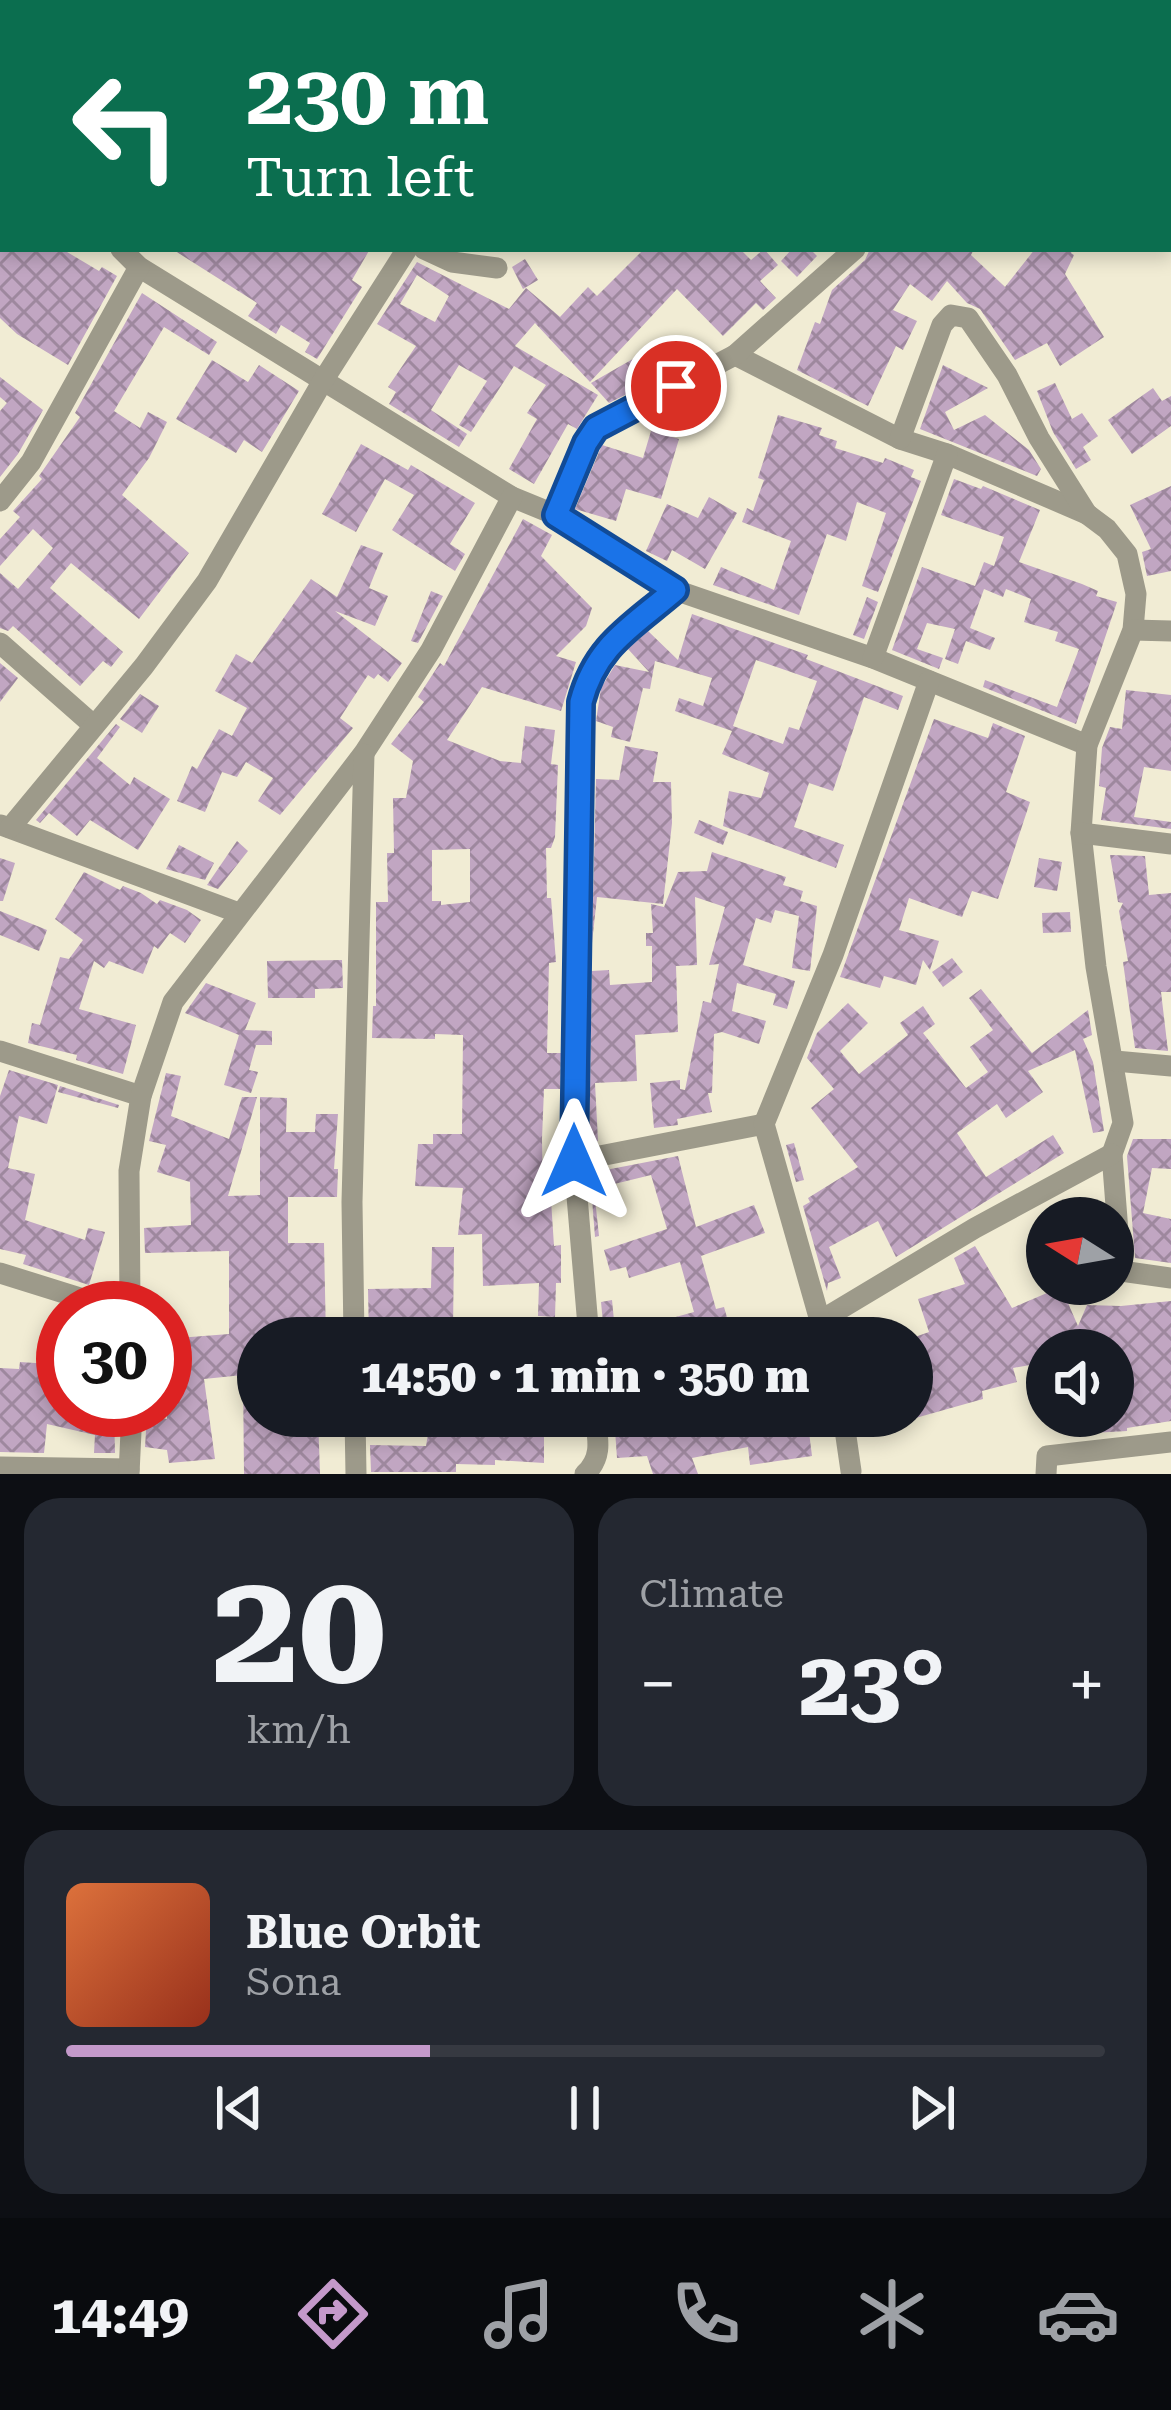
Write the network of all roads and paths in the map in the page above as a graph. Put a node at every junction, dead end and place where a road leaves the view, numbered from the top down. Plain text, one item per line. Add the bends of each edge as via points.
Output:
1 (125, 252) edge
2 (405, 252) edge
3 (430, 252) edge
4 (852, 252) edge
5 (139, 267) junction
6 (497, 268) dead end
7 (735, 355) junction
8 (324, 380) junction
9 (900, 440) junction
10 (946, 454) junction
11 (512, 497) junction
12 (0, 501) edge
13 (1087, 514) junction
14 (556, 515) junction
15 (675, 590) junction
16 (1132, 631) junction
17 (1171, 631) edge
18 (0, 643) edge
19 (874, 658) junction
20 (929, 681) junction
21 (92, 724) junction
22 (1087, 745) junction
23 (364, 754) junction
24 (5, 827) edge
25 (1081, 833) junction
26 (1171, 844) edge
27 (239, 913) junction
28 (0, 1051) edge
29 (1115, 1061) junction
30 (1171, 1066) edge
31 (141, 1096) junction
32 (764, 1124) junction
33 (1112, 1154) junction
34 (574, 1161) junction
35 (0, 1273) edge
36 (1171, 1278) edge
37 (130, 1281) edge
38 (36, 1284) edge
39 (354, 1317) edge
40 (587, 1317) edge
41 (819, 1317) edge
42 (840, 1317) edge
43 (131, 1437) edge
44 (355, 1437) edge
45 (598, 1437) edge
46 (846, 1437) edge
47 (1171, 1442) edge
48 (0, 1467) edge
49 (851, 1471) edge
50 (129, 1472) edge
51 (356, 1474) edge
52 (585, 1474) edge
53 (1046, 1474) edge

1 - 5 street
2 - 8 street
3 - 6 street
4 - 7 street
5 - 8 street
5 - 12 street via 31,462
7 - 9 street
7 - 14 street via 596,428
8 - 11 street
8 - 21 street via 207,581
9 - 10 street
9 - 13 street via 942,325 951,315 968,318
10 - 13 street
10 - 19 street
11 - 14 street
11 - 23 street via 431,650
13 - 16 street via 1126,554 1136,594
14 - 15 street
15 - 19 street
15 - 34 street via 605,649 581,702
16 - 17 street
16 - 22 street
18 - 21 street
19 - 20 street
20 - 22 street
20 - 32 street
21 - 24 street
22 - 25 street
23 - 27 street
23 - 39 street
24 - 27 street
25 - 26 street
25 - 29 street
27 - 31 street via 172,1002
28 - 31 street
29 - 30 street
29 - 33 street via 1123,1123
31 - 37 street via 129,1171
32 - 34 street
32 - 41 street
33 - 36 street via 1121,1271
33 - 42 street via 975,1228
34 - 40 street
35 - 38 street
43 - 50 street
44 - 51 street
45 - 52 street via 595,1464
46 - 49 street
47 - 53 street via 1047,1456
48 - 50 street

